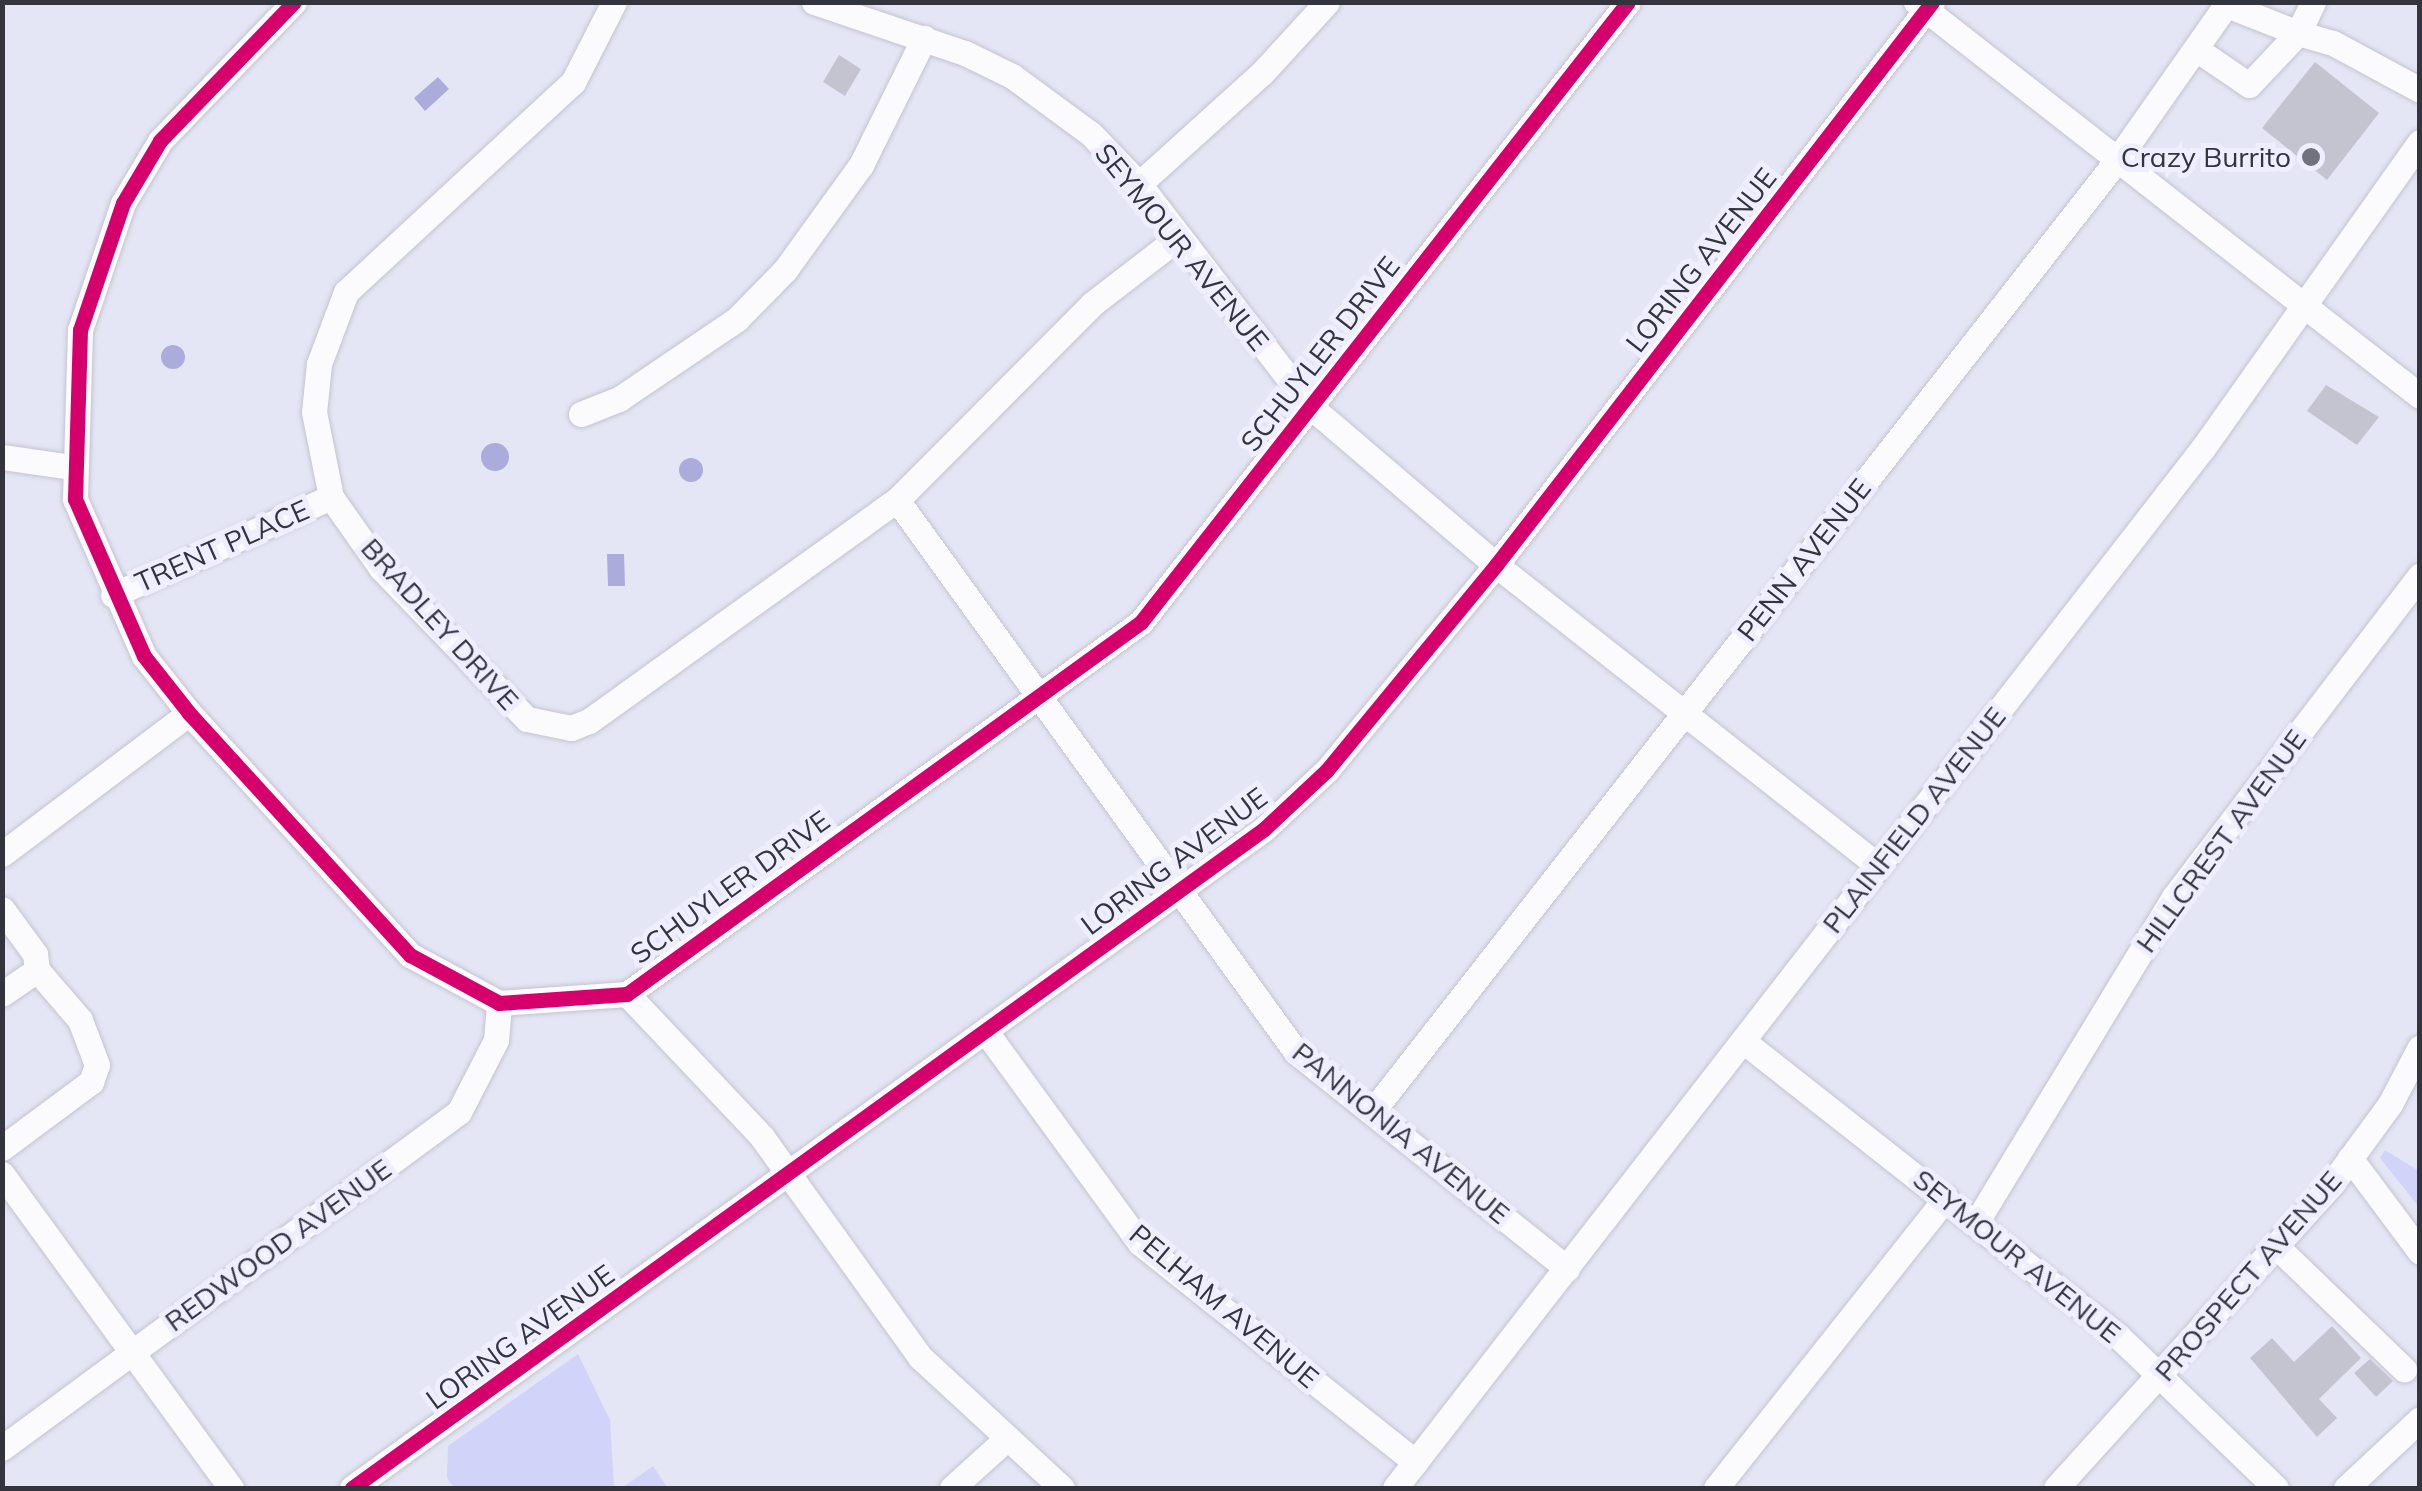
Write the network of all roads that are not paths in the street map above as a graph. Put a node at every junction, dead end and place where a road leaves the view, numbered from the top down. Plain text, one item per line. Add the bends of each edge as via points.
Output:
1 (294, 2) edge
2 (614, 2) edge
3 (814, 2) edge
4 (1327, 2) edge
5 (1628, 2) edge
6 (2313, 2) edge
7 (2227, 4) edge
8 (1925, 5) edge
9 (2298, 33) junction
10 (924, 38) junction
11 (2196, 48) junction
12 (2420, 90) edge
13 (2420, 142) edge
14 (2117, 160) junction
15 (1139, 184) junction
16 (1180, 237) junction
17 (2305, 308) junction
18 (2420, 396) edge
19 (1310, 406) junction
20 (581, 414) dead end
21 (2, 456) edge
22 (72, 467) junction
23 (331, 496) junction
24 (897, 500) junction
25 (1496, 565) junction
26 (2420, 575) edge
27 (113, 595) junction
28 (1035, 696) junction
29 (1684, 713) junction
30 (189, 714) junction
31 (2, 854) edge
32 (1878, 866) junction
33 (1176, 892) junction
34 (2, 909) edge
35 (38, 970) junction
36 (2, 994) edge
37 (627, 994) junction
38 (499, 1002) junction
39 (986, 1032) junction
40 (1743, 1041) junction
41 (2420, 1047) edge
42 (1372, 1112) junction
43 (2, 1148) edge
44 (2350, 1158) junction
45 (2, 1174) edge
46 (788, 1177) junction
47 (1946, 1198) junction
48 (1977, 1222) junction
49 (2276, 1246) junction
50 (2420, 1252) edge
51 (1567, 1268) junction
52 (135, 1350) junction
53 (2404, 1369) dead end
54 (2161, 1377) junction
55 (2420, 1419) edge
56 (1004, 1441) junction
57 (2, 1448) edge
58 (1416, 1462) junction
59 (2260, 1483) edge
60 (231, 1488) edge
61 (352, 1488) edge
62 (952, 1488) edge
63 (1062, 1488) edge
64 (1395, 1488) edge
65 (1716, 1488) edge
66 (2056, 1488) edge
67 (2346, 1488) edge

1 - 22 street via 160,141 123,202 80,330
2 - 23 street, BRADLEY DRIVE via 573,82 346,292 328,330 314,412
3 - 10 street, SEYMOUR AVENUE
4 - 15 street via 1262,73
5 - 19 street, SCHUYLER DRIVE
6 - 9 street
7 - 9 street
7 - 11 street, PENN AVENUE
8 - 14 street
8 - 25 street, LORING AVENUE
9 - 11 street via 2249,85
9 - 12 street via 2333,43
10 - 15 street, SEYMOUR AVENUE via 1012,76 1091,134
10 - 20 street via 861,165 784,270 738,320 619,399
11 - 14 street, PENN AVENUE
13 - 17 street, PLAINFIELD AVENUE
14 - 17 street
14 - 29 street, PENN AVENUE
15 - 16 street, SEYMOUR AVENUE
16 - 19 street, SEYMOUR AVENUE
16 - 24 street, BRADLEY DRIVE via 1092,304
17 - 18 street
17 - 32 street, PLAINFIELD AVENUE
19 - 25 street, SEYMOUR AVENUE
19 - 28 street, SCHUYLER DRIVE via 1141,622
21 - 22 street
22 - 27 street via 75,500
23 - 24 street, BRADLEY DRIVE via 381,568 505,702 526,718 571,728
23 - 27 street, TRENT PLACE
24 - 28 street, PANNONIA AVENUE
25 - 29 street, SEYMOUR AVENUE
25 - 33 street, LORING AVENUE via 1327,770 1264,829
26 - 48 street, HILLCREST AVENUE via 2174,897
27 - 30 street via 144,656
28 - 33 street, PANNONIA AVENUE
28 - 37 street, SCHUYLER DRIVE
29 - 32 street, SEYMOUR AVENUE
29 - 42 street, PENN AVENUE
30 - 31 street
30 - 38 street via 410,955
32 - 40 street, PLAINFIELD AVENUE
33 - 39 street, LORING AVENUE
33 - 42 street, PANNONIA AVENUE via 1296,1052
34 - 35 street
35 - 36 street
35 - 43 street via 80,1020 97,1066 91,1082
37 - 38 street, SCHUYLER DRIVE
37 - 46 street via 762,1138
38 - 52 street, REDWOOD AVENUE via 496,1040 459,1112
39 - 46 street, LORING AVENUE
39 - 58 street, PELHAM AVENUE via 1140,1243
40 - 47 street, SEYMOUR AVENUE
40 - 51 street, PLAINFIELD AVENUE
41 - 44 street, PROSPECT AVENUE
42 - 51 street, PANNONIA AVENUE
44 - 49 street, PROSPECT AVENUE
44 - 50 street
45 - 52 street
46 - 56 street via 920,1357
46 - 61 street, LORING AVENUE
47 - 48 street, SEYMOUR AVENUE
47 - 65 street
48 - 54 street, SEYMOUR AVENUE
49 - 53 street
49 - 54 street, PROSPECT AVENUE
51 - 58 street, PLAINFIELD AVENUE
52 - 57 street, REDWOOD AVENUE
52 - 60 street
54 - 59 street, SEYMOUR AVENUE
54 - 66 street, PROSPECT AVENUE
55 - 67 street
56 - 62 street
56 - 63 street
58 - 64 street, PLAINFIELD AVENUE

